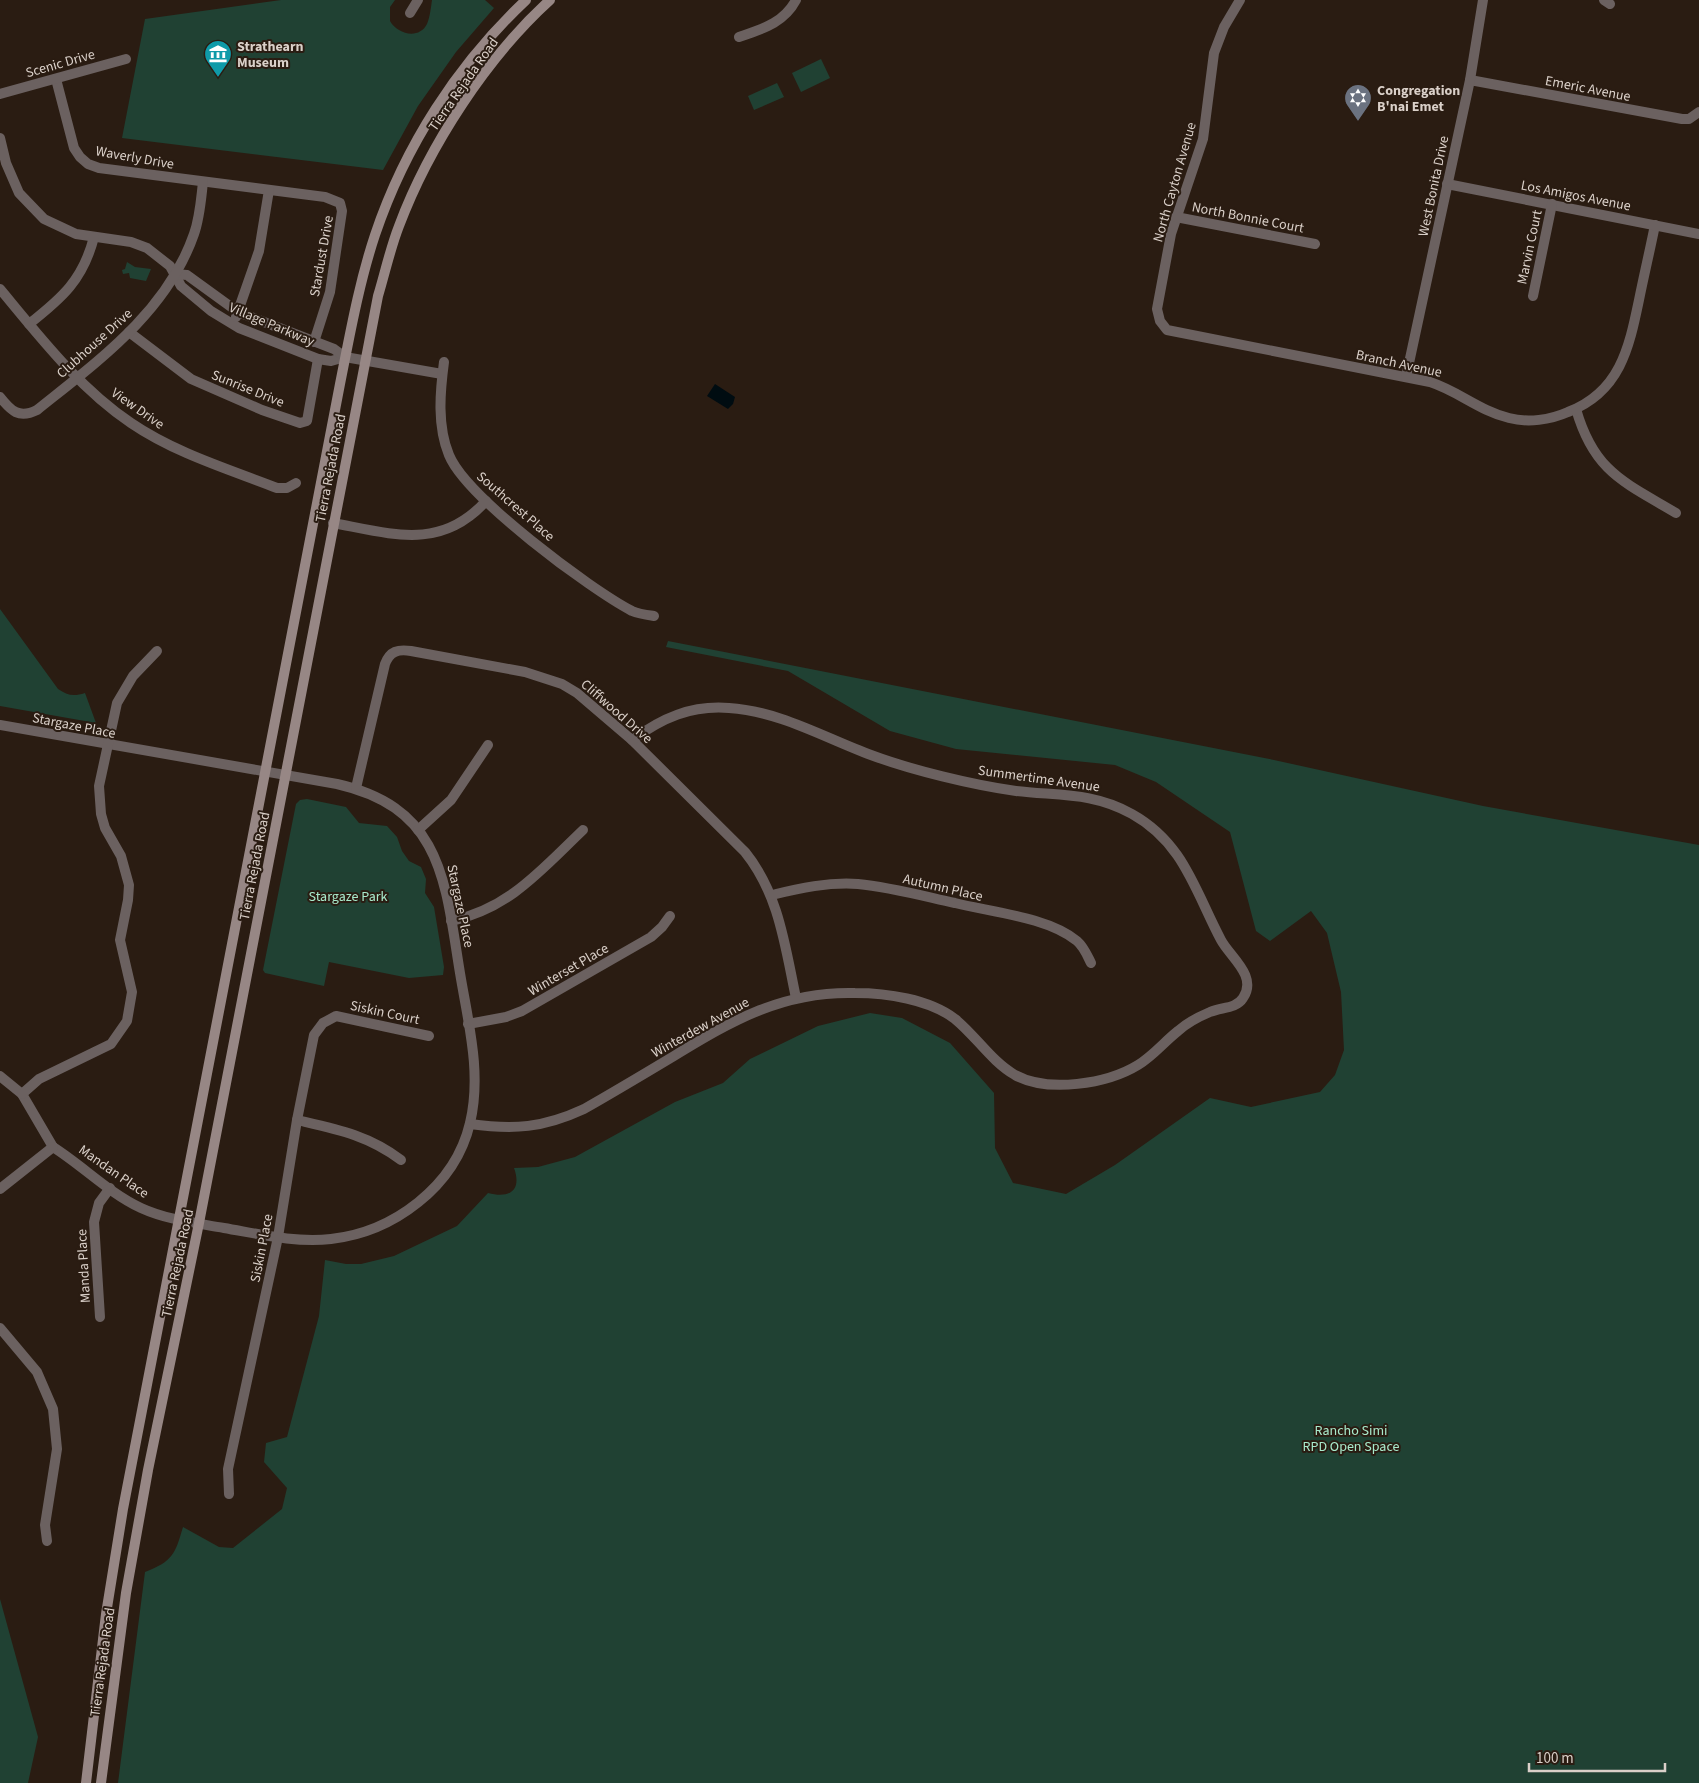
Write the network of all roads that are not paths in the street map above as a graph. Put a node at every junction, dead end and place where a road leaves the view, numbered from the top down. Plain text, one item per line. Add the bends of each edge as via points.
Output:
1 (418, 0) edge
2 (526, 0) edge
3 (550, 0) edge
4 (796, 0) edge
5 (1240, 0) edge
6 (1483, 0) edge
7 (410, 13) dead end
8 (739, 37) dead end
9 (126, 59) dead end
10 (56, 79) junction
11 (1470, 80) junction
12 (0, 94) edge
13 (1699, 112) edge
14 (0, 138) edge
15 (3, 164) edge
16 (203, 182) junction
17 (1447, 184) junction
18 (269, 190) junction
19 (340, 203) joint
20 (1552, 204) junction
21 (1176, 217) junction
22 (1655, 225) junction
23 (1699, 234) edge
24 (94, 237) junction
25 (1316, 244) dead end
26 (175, 274) junction
27 (0, 290) edge
28 (1533, 296) dead end
29 (238, 312) junction
30 (1158, 317) joint
31 (29, 324) junction
32 (232, 325) junction
33 (129, 332) junction
34 (314, 342) junction
35 (345, 357) junction
36 (318, 359) junction
37 (364, 360) junction
38 (444, 362) dead end
39 (442, 374) junction
40 (78, 377) junction
41 (1406, 377) junction
42 (0, 397) edge
43 (1576, 409) junction
44 (296, 483) dead end
45 (486, 501) junction
46 (1676, 513) dead end
47 (333, 523) junction
48 (654, 616) dead end
49 (157, 651) dead end
50 (0, 725) edge
51 (632, 740) junction
52 (488, 745) dead end
53 (107, 746) junction
54 (266, 772) junction
55 (284, 776) junction
56 (356, 788) junction
57 (418, 830) junction
58 (583, 830) dead end
59 (772, 895) junction
60 (670, 916) dead end
61 (451, 922) junction
62 (1091, 963) dead end
63 (796, 998) junction
64 (1206, 1014) joint
65 (336, 1016) joint
66 (468, 1024) junction
67 (429, 1036) dead end
68 (0, 1076) edge
69 (22, 1094) junction
70 (297, 1120) junction
71 (470, 1124) junction
72 (53, 1147) junction
73 (401, 1160) dead end
74 (110, 1188) junction
75 (0, 1189) edge
76 (180, 1219) junction
77 (199, 1223) junction
78 (278, 1238) junction
79 (100, 1317) dead end
80 (0, 1328) edge
81 (229, 1494) dead end
82 (47, 1541) dead end
83 (86, 1783) edge
84 (101, 1783) edge

1 - 7 street
2 - 35 main road, Tierra Rejada Road via 483,44 415,142 375,235
3 - 37 main road, Tierra Rejada Road via 502,51 436,146 398,227
4 - 8 street via 782,18 768,27
5 - 21 street, North Cayton Avenue via 1214,53 1203,139
6 - 11 street, West Bonita Drive
9 - 10 street, Scenic Drive
10 - 12 street, Scenic Drive
10 - 16 street, Waverly Drive via 74,148 88,164
11 - 13 street, Emeric Avenue via 1682,119 1689,119
11 - 17 street, West Bonita Drive
14 - 15 street, Village Parkway
15 - 24 street, Village Parkway via 19,193 44,219
16 - 18 street, Waverly Drive
16 - 26 street, Clubhouse Drive via 194,235
17 - 20 street, Los Amigos Avenue
17 - 41 street, West Bonita Drive
18 - 19 street, Waverly Drive via 325,197
18 - 29 street via 259,251
19 - 34 street, Stardust Drive via 342,211 333,278
20 - 22 street, Los Amigos Avenue
20 - 28 street, Marvin Court
21 - 25 street, North Bonnie Court
21 - 30 street, North Cayton Avenue
22 - 23 street, Los Amigos Avenue
22 - 43 street, Branch Avenue via 1626,357 1605,388
24 - 26 street, Village Parkway via 131,242 147,248 164,260
24 - 31 street via 82,272 73,285
26 - 29 street, Village Parkway via 187,275
26 - 32 street, Village Parkway via 181,286
26 - 33 street, Clubhouse Drive via 148,313
27 - 31 street, View Drive
29 - 32 street
29 - 34 street, Village Parkway
30 - 41 street, Branch Avenue via 1167,330 1175,333
31 - 40 street, View Drive
32 - 36 street, Village Parkway
33 - 36 street, Sunrise Drive via 191,379 300,424 307,421
33 - 40 street, Clubhouse Drive
34 - 35 street, Village Parkway
35 - 36 street, Village Parkway via 332,361
35 - 37 street, Village Parkway
35 - 54 main road, Tierra Rejada Road
37 - 39 street, Village Parkway
37 - 47 main road, Tierra Rejada Road
38 - 39 street, Southcrest Place
39 - 45 street, Southcrest Place via 441,412 445,443 457,471
40 - 42 street, Clubhouse Drive via 29,414 19,415
40 - 44 street, View Drive via 113,410 160,441 277,488 287,488
41 - 43 street, Branch Avenue via 1444,386 1484,410 1509,418 1542,420
43 - 46 street via 1587,442 1605,467 1623,482
45 - 47 street via 452,528 424,535 402,536
45 - 48 street, Southcrest Place via 583,578 634,612
47 - 55 main road, Tierra Rejada Road
49 - 53 street via 125,688
50 - 53 street, Stargaze Place
51 - 56 street, Cliffwood Drive via 578,693 546,678 401,650 388,656
51 - 59 street, Cliffwood Drive via 745,852
51 - 64 street, Summertime Avenue via 654,724 680,712 708,707 733,708 780,719 898,764 997,788 1076,794 1118,807 1151,826 1178,854 1193,878 1222,941 1244,971 1248,982 1243,998 1230,1007
52 - 57 street via 451,800
53 - 54 street, Stargaze Place
53 - 69 street via 99,800 105,828 121,856 128,878 128,900 120,940 130,978 131,1007 124,1027 112,1044 39,1079
54 - 55 street, Stargaze Place
54 - 76 main road, Tierra Rejada Road
55 - 56 street, Stargaze Place
55 - 77 main road, Tierra Rejada Road
56 - 57 street, Stargaze Place via 390,804
57 - 61 street, Stargaze Place via 444,878
58 - 61 street via 511,897 483,912
59 - 62 street, Autumn Place via 830,884 889,889 1046,925 1077,941
59 - 63 street, Cliffwood Drive
60 - 66 street, Winterset Place via 652,937 535,1005 506,1017
61 - 66 street, Stargaze Place
63 - 64 street, Winterdew Avenue via 857,992 921,1003 955,1020 1016,1076 1049,1084 1092,1082 1122,1074 1151,1056 1191,1021
63 - 71 street, Winterdew Avenue via 735,1020 563,1119 521,1128
65 - 67 street, Siskin Court
65 - 70 street, Siskin Place via 323,1023 314,1035
66 - 71 street, Stargaze Place via 475,1074
68 - 69 street
69 - 72 street
70 - 73 street via 374,1142
70 - 78 street, Siskin Place
71 - 78 street, Stargaze Place via 450,1168 435,1187 398,1218 345,1237
72 - 74 street, Mandan Place
72 - 75 street
74 - 76 street, Mandan Place via 140,1207
74 - 79 street, Manda Place via 99,1203 94,1222
76 - 77 street, Mandan Place
76 - 83 main road, Tierra Rejada Road via 122,1518 106,1614
77 - 78 street, Mandan Place
77 - 84 main road, Tierra Rejada Road via 126,1593
78 - 81 street, Siskin Place via 228,1469
80 - 82 street via 37,1372 53,1409 58,1449 45,1525

